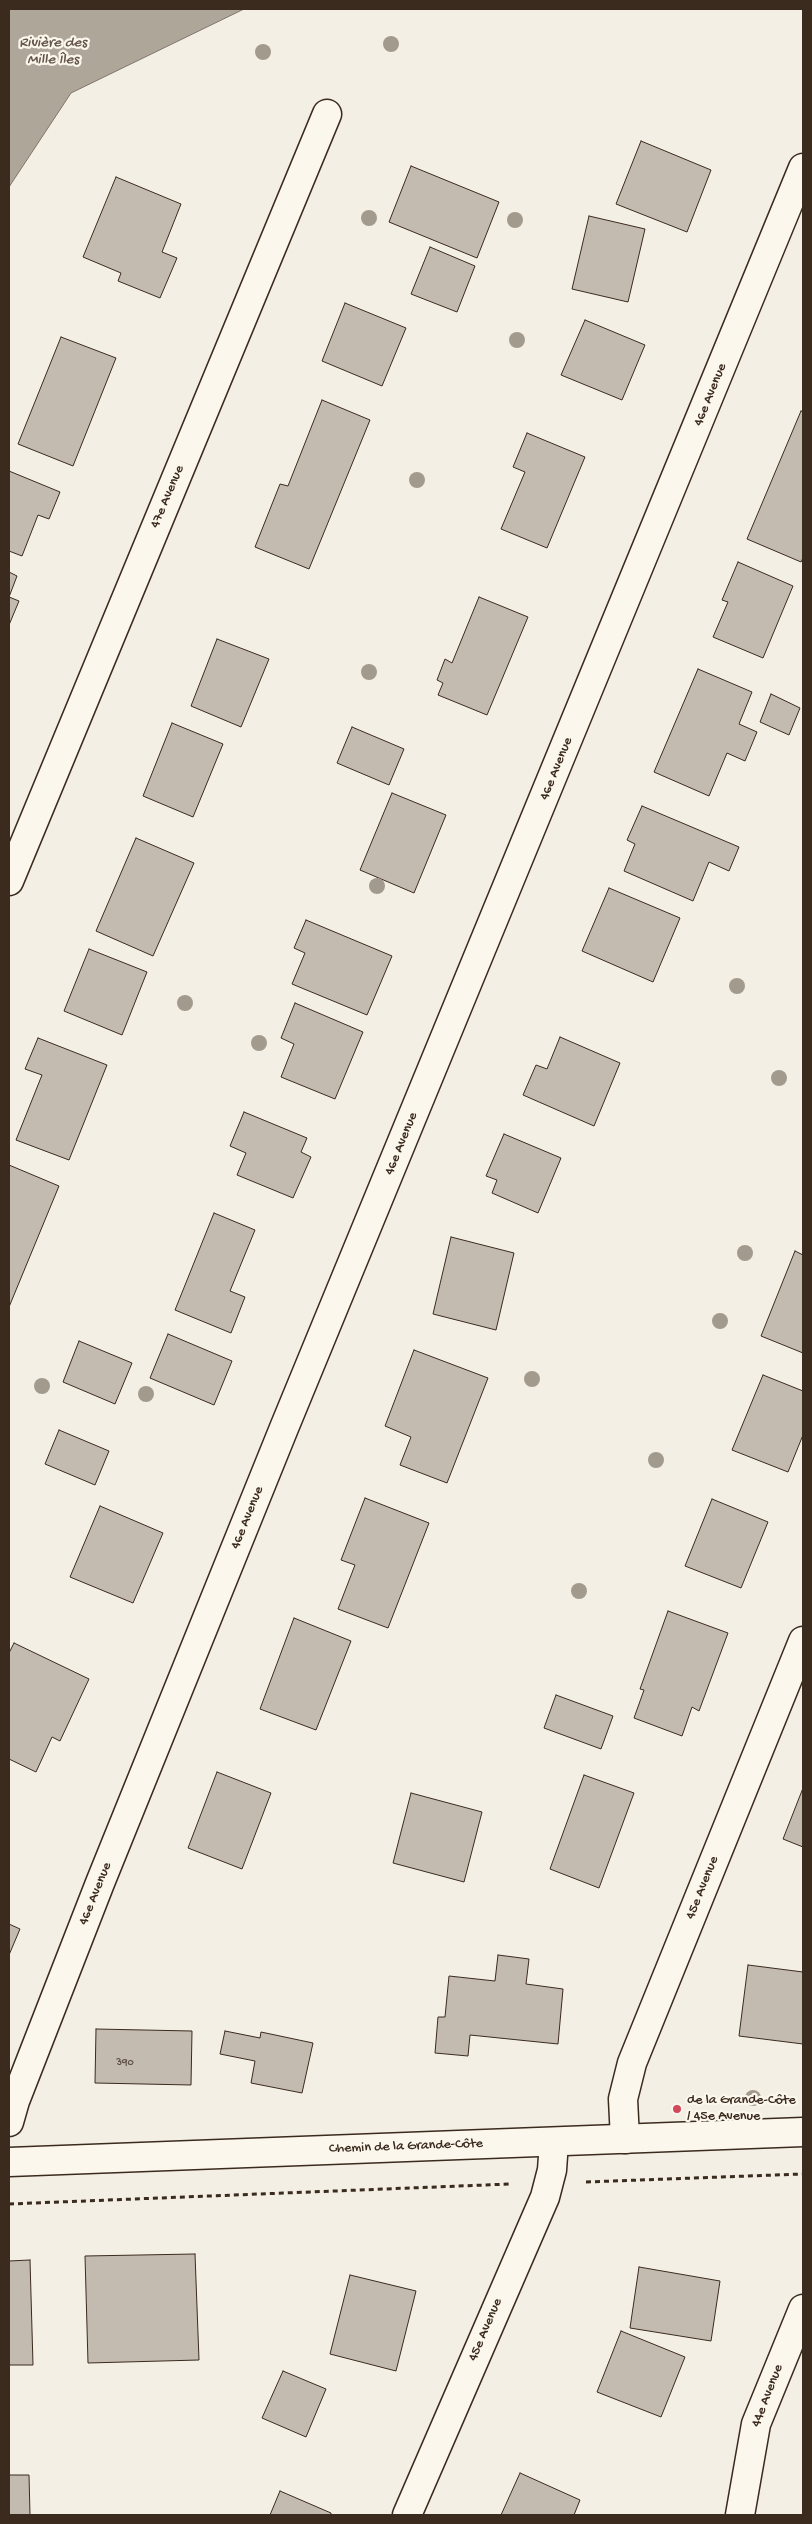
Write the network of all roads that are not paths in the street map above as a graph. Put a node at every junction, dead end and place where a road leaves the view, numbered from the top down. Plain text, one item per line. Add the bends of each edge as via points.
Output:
1 (327, 114) dead end
2 (803, 168) edge
3 (9, 880) edge
4 (803, 1641) edge
5 (9, 2122) edge
6 (803, 2132) edge
7 (625, 2139) junction
8 (554, 2142) junction
9 (9, 2162) edge
10 (803, 2309) edge
11 (407, 2515) edge
12 (740, 2515) edge

1 - 3 street, 47e Avenue
2 - 5 street, 46e Avenue via 284,1428 100,1883
4 - 7 street, 45e Avenue via 632,2063 623,2099
6 - 7 street, Chemin de la Grande-Côte
7 - 8 street, Chemin de la Grande-Côte
8 - 9 street, Chemin de la Grande-Côte
8 - 11 street, 45e Avenue via 552,2170 545,2197
10 - 12 street, 44e Avenue via 756,2424

